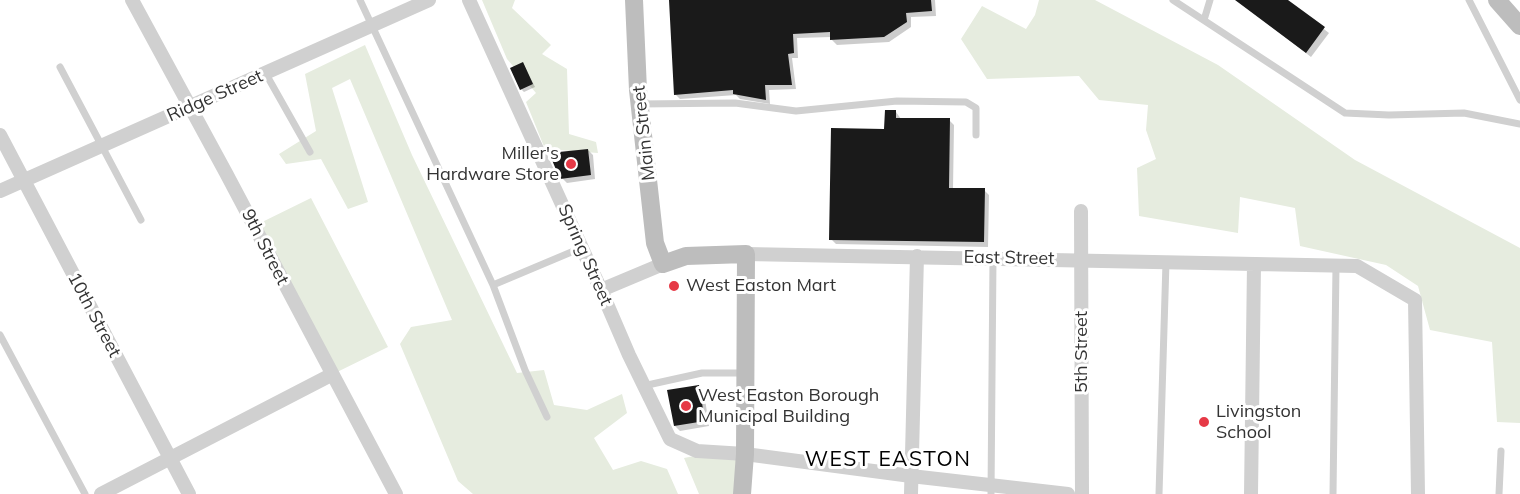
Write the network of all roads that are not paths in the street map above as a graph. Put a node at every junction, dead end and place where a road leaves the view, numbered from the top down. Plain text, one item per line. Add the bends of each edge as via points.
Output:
1 (132, 0) edge
2 (360, 0) edge
3 (429, 0) edge
4 (469, 0) edge
5 (634, 0) edge
6 (1173, 0) edge
7 (1210, 0) edge
8 (1469, 0) edge
9 (1497, 0) edge
10 (1204, 20) junction
11 (372, 26) junction
12 (1520, 26) edge
13 (60, 67) dead end
14 (266, 74) junction
15 (1520, 100) edge
16 (640, 104) junction
17 (189, 107) junction
18 (1520, 124) edge
19 (0, 135) edge
20 (976, 135) dead end
21 (102, 147) junction
22 (310, 152) dead end
23 (23, 181) junction
24 (0, 191) edge
25 (1081, 211) dead end
26 (141, 220) dead end
27 (581, 248) junction
28 (746, 254) junction
29 (917, 256) junction
30 (993, 258) junction
31 (1082, 260) junction
32 (1166, 262) junction
33 (663, 264) junction
34 (1254, 264) junction
35 (1336, 265) junction
36 (493, 285) junction
37 (601, 290) junction
38 (0, 335) edge
39 (746, 373) junction
40 (331, 375) junction
41 (643, 386) junction
42 (547, 417) dead end
43 (1501, 451) dead end
44 (746, 454) junction
45 (171, 459) junction
46 (911, 476) junction
47 (991, 490) edge
48 (85, 494) edge
49 (101, 494) edge
50 (189, 494) edge
51 (396, 494) edge
52 (742, 494) edge
53 (911, 494) edge
54 (1068, 494) edge
55 (1082, 494) edge
56 (1159, 494) edge
57 (1251, 494) edge
58 (1333, 494) edge
59 (1418, 494) edge
60 (1499, 494) edge

1 - 17 street, 9th Street
2 - 11 lane
3 - 11 street, Ridge Street
4 - 27 street, Spring Street
5 - 16 street, Main Street
6 - 10 lane
7 - 10 lane
8 - 15 lane
9 - 12 street
10 - 18 lane via 1345,113 1464,113
11 - 14 street, Ridge Street
11 - 36 lane
13 - 21 lane
14 - 17 street, Ridge Street
14 - 22 lane
16 - 20 lane via 735,103 796,111 897,101 966,102 976,108
16 - 33 street, Main Street via 655,243
17 - 21 street, Ridge Street
17 - 40 street, 9th Street
19 - 23 street, 10th Street
21 - 23 street, Ridge Street
21 - 26 lane
23 - 24 street, Ridge Street
23 - 45 street, 10th Street
25 - 31 street, 5th Street
27 - 36 lane
27 - 37 street, Spring Street
28 - 29 street, East Street
28 - 33 street, East Street via 686,256
28 - 39 street
29 - 30 street, East Street
29 - 46 street
30 - 31 street, East Street
30 - 47 lane
31 - 32 street, East Street
31 - 55 street, 5th Street
32 - 34 street, East Street
32 - 56 lane
33 - 37 street, East Street
34 - 35 street, East Street
34 - 57 street
35 - 58 lane
35 - 59 street, East Street via 1357,266 1415,300
36 - 42 lane
37 - 41 street, Spring Street
38 - 48 lane
39 - 41 lane via 702,373
39 - 44 street
40 - 45 street
40 - 51 street, 9th Street
41 - 44 street, Spring Street via 670,439 697,450
43 - 60 lane
44 - 46 street, Spring Street
44 - 52 street
45 - 49 street
45 - 50 street, 10th Street
46 - 47 street, Spring Street
46 - 53 street
47 - 54 street, Spring Street

